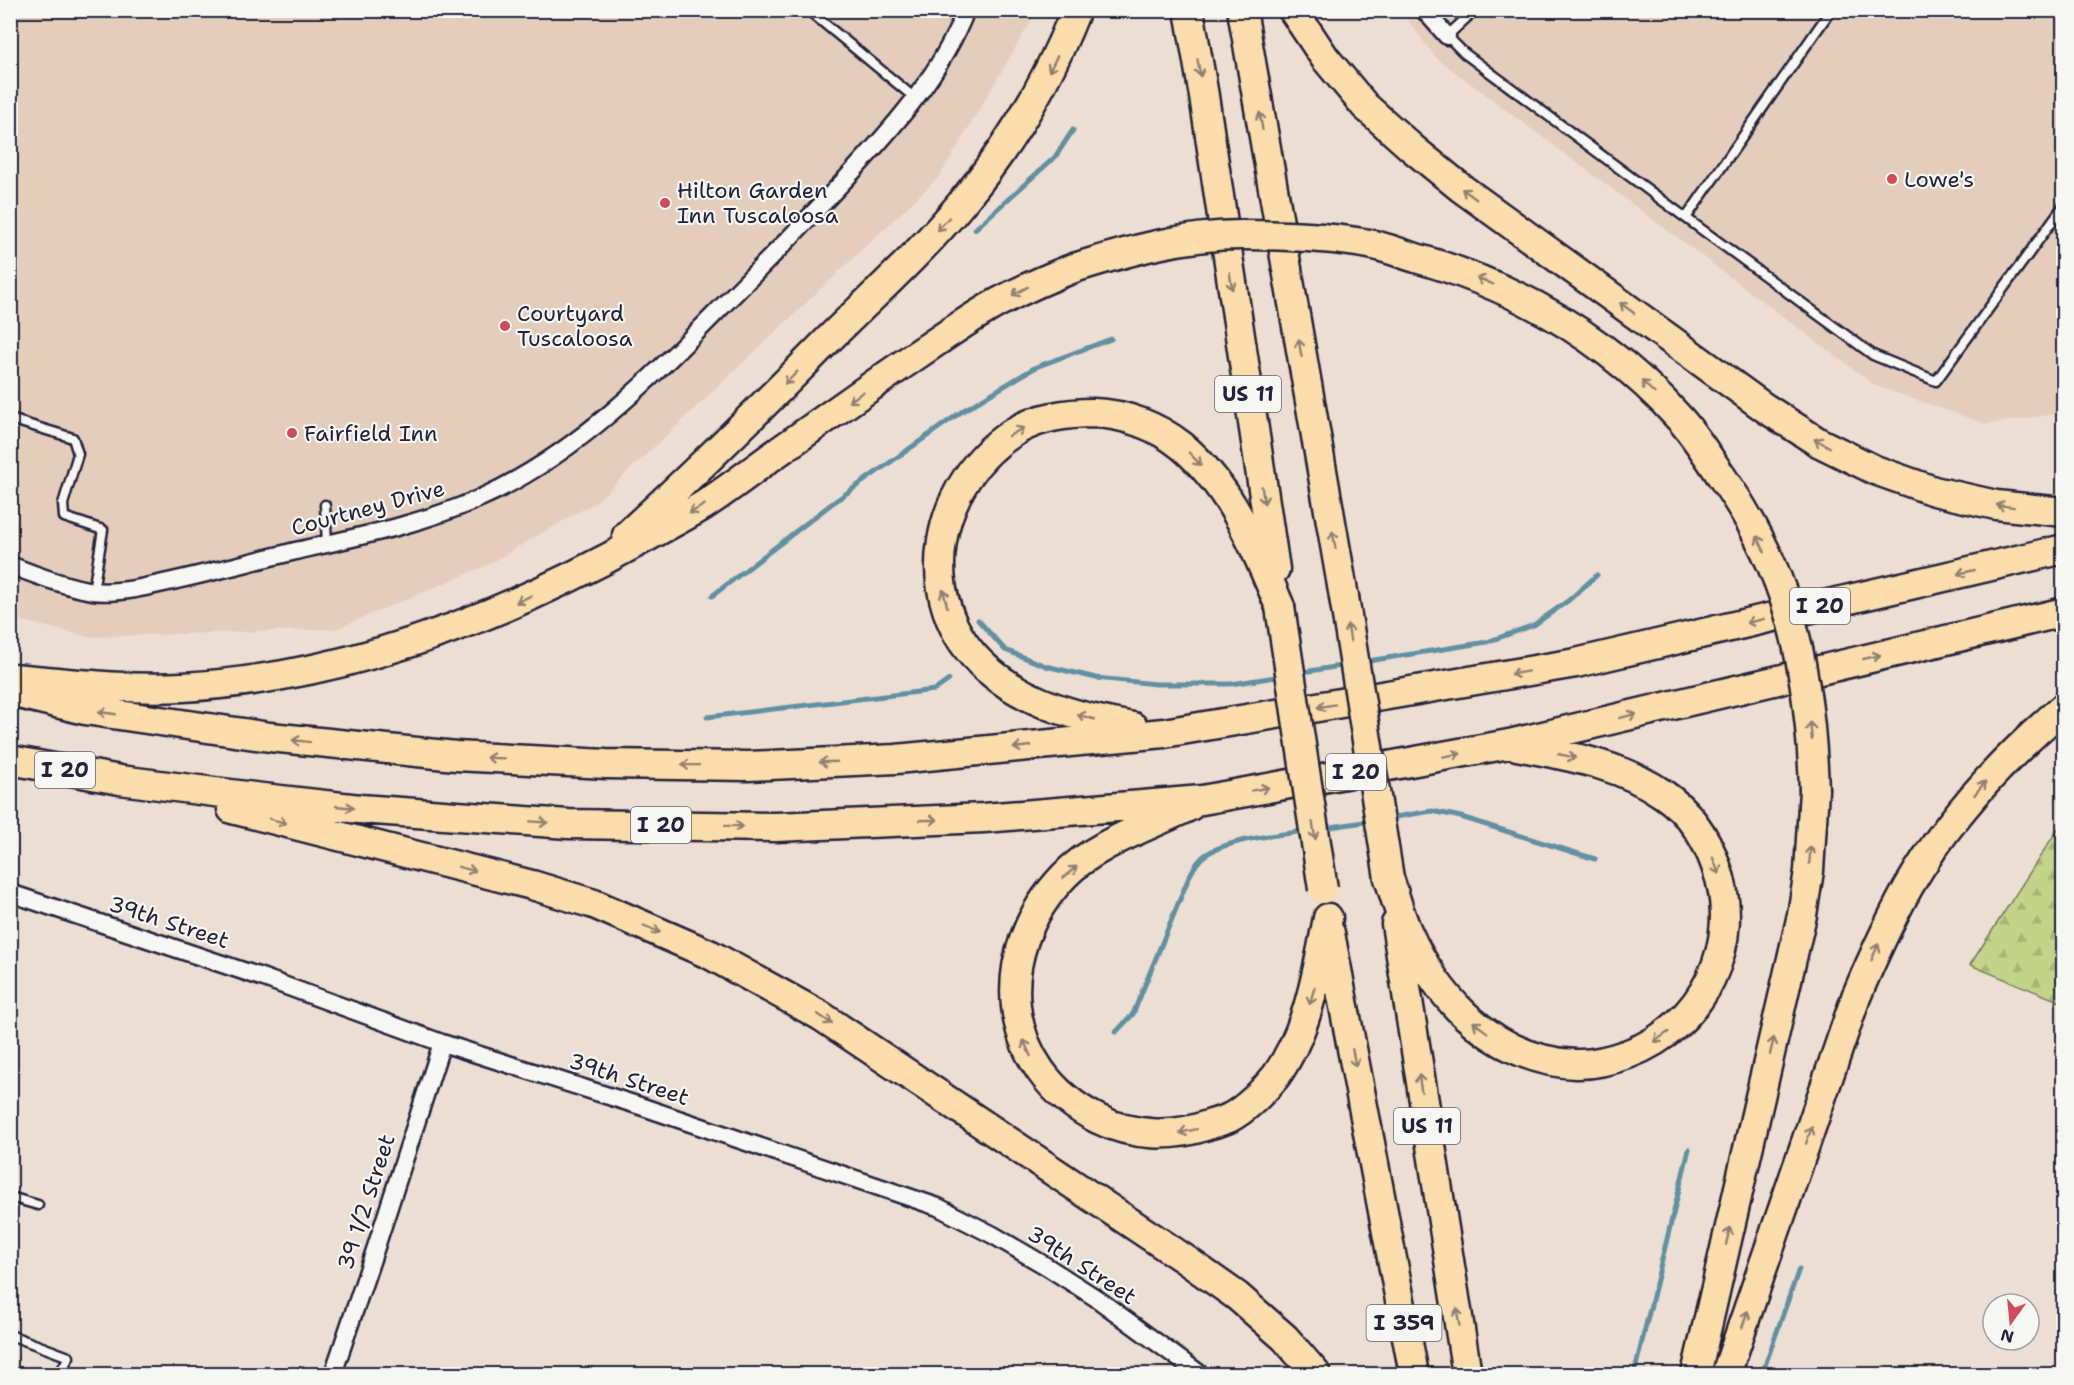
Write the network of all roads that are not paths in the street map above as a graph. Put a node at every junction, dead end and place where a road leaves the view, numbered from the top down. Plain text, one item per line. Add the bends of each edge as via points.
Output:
1 (808, 10) edge
2 (966, 10) edge
3 (1076, 10) edge
4 (1189, 10) edge
5 (1242, 10) edge
6 (1293, 10) edge
7 (1424, 10) edge
8 (1475, 10) edge
9 (1831, 10) edge
10 (1447, 36) junction
11 (916, 99) junction
12 (2064, 205) edge
13 (1686, 218) junction
14 (10, 418) edge
15 (326, 505) dead end
16 (2064, 512) edge
17 (327, 544) junction
18 (2064, 549) edge
19 (10, 565) edge
20 (591, 568) junction
21 (93, 591) junction
22 (1280, 607) junction
23 (2064, 612) edge
24 (10, 678) edge
25 (10, 692) edge
26 (2064, 706) edge
27 (1164, 733) junction
28 (1509, 744) junction
29 (10, 760) edge
30 (120, 780) junction
31 (1203, 800) junction
32 (1389, 878) junction
33 (10, 893) edge
34 (1328, 918) junction
35 (442, 1043) junction
36 (10, 1197) edge
37 (38, 1205) dead end
38 (10, 1335) edge
39 (59, 1374) edge
40 (333, 1374) edge
41 (1200, 1374) edge
42 (1316, 1374) edge
43 (1414, 1374) edge
44 (1467, 1374) edge
45 (1696, 1374) edge
46 (1726, 1374) edge

1 - 11 lane
2 - 11 street, Courtney Drive
3 -> 20 highway via 1033,103 960,206 695,473
4 -> 22 highway, US 11
32 -> 5 highway, US 11, bridge
16 -> 6 highway via 1996,505 1935,491 1875,470 1818,442 1765,408 1461,188 1412,148 1365,106 1325,58
7 - 10 street
8 - 10 lane
9 - 13 lane
10 - 13 lane via 1464,53
11 - 17 street, Courtney Drive via 813,214 650,377 586,432 535,468 480,498 421,521
12 - 13 lane via 1936,381 1873,355
14 - 21 lane via 73,438 78,454 63,504 64,517 103,530
15 - 17 lane
17 - 21 street, Courtney Drive via 157,585
18 -> 27 highway, I 20 via 1576,663
19 - 21 street, Courtney Drive
20 -> 24 highway via 436,634 310,669 182,687 119,687
45 -> 20 highway, bridge via 1802,915 1814,790 1808,701 1797,641 1776,576 1737,498 1683,422 1597,342 1487,282 1369,244 1240,235 1155,245 1074,268 997,303 891,372 703,505
27 -> 22 highway via 1098,721 1032,698 986,668 966,646 945,603 939,558 952,503 965,478 984,456 1021,428 1061,416 1103,413 1125,417 1164,433 1197,460 1236,509
22 -> 34 highway, I 359, bridge
28 -> 23 highway, I 20
27 -> 25 highway, I 20 via 896,759 748,766 606,764 456,756 270,737 85,710
46 -> 26 highway via 1856,997 1880,941 1945,832 1993,774
31 -> 28 highway, I 20
28 -> 32 highway via 1626,773 1671,800 1699,831 1721,879 1726,919 1711,981 1688,1015 1654,1042 1597,1062 1576,1064 1517,1050 1479,1028 1438,983 1408,934
29 - 30 highway, I 20
30 -> 31 highway, I 20 via 360,809 568,824 776,827 984,818
30 -> 42 highway via 532,885 594,904 711,955 821,1016 1186,1260 1237,1296 1285,1338
34 -> 31 highway via 1314,992 1287,1057 1263,1092 1230,1117 1191,1131 1148,1133 1107,1124 1054,1089 1040,1073 1022,1036 1014,993 1016,965 1034,913 1065,874 1088,858 1112,842
44 -> 32 highway, US 11
33 - 35 street, 39th Street via 264,978
34 -> 43 highway, I 359
35 - 40 street, 39 1/2 Street
35 - 41 street, 39th Street via 938,1207 1054,1271
36 - 37 lane
38 - 39 lane via 69,1357

